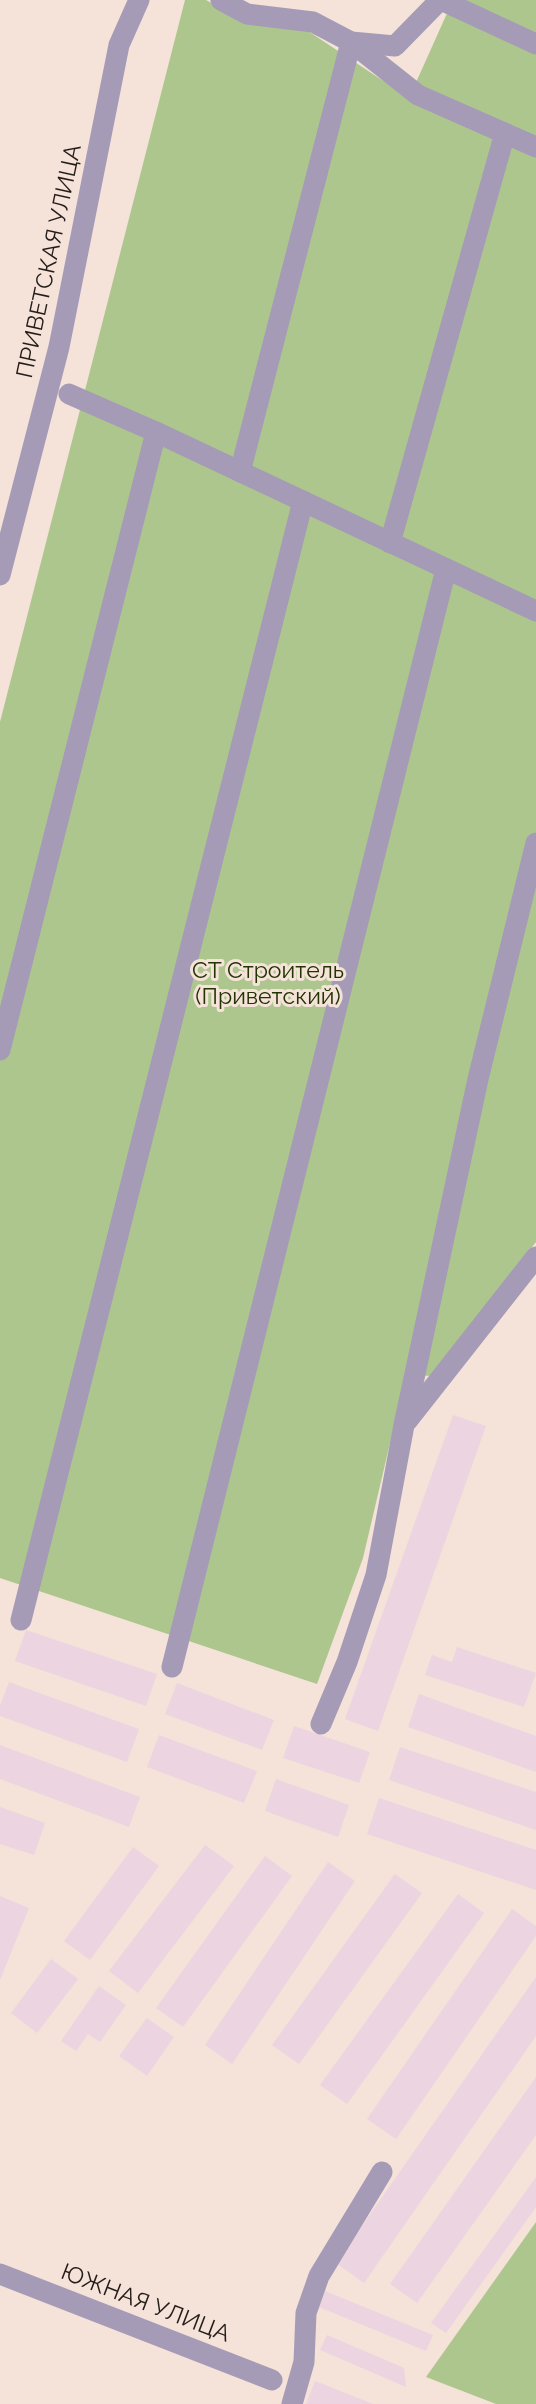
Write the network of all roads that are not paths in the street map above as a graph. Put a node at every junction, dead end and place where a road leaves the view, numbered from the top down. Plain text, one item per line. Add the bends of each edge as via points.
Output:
1 (139, 0) edge
2 (220, 0) edge
3 (440, 0) edge
4 (351, 42) junction
5 (536, 44) edge
6 (505, 133) junction
7 (536, 147) edge
8 (69, 394) dead end
9 (156, 432) junction
10 (240, 472) junction
11 (303, 501) junction
12 (390, 543) junction
13 (446, 569) junction
14 (0, 575) edge
15 (536, 611) edge
16 (536, 843) edge
17 (0, 1050) edge
18 (536, 1257) edge
19 (404, 1425) junction
20 (20, 1620) dead end
21 (172, 1667) dead end
22 (321, 1724) dead end
23 (382, 2172) dead end
24 (0, 2274) edge
25 (272, 2380) dead end
26 (292, 2404) edge

1 - 14 street, ПРИВЕТСКАЯ УЛИЦА via 119,45 59,347
2 - 4 street via 247,14 313,22
3 - 4 street via 395,46
3 - 5 street
4 - 6 street via 418,95
4 - 10 street
6 - 7 street
6 - 12 street
8 - 9 street
9 - 10 street
9 - 17 street
10 - 11 street
11 - 12 street
11 - 20 street
12 - 13 street
13 - 15 street
13 - 21 street
16 - 19 street via 478,1079
18 - 19 street
19 - 22 street via 376,1575
23 - 26 street via 319,2276 306,2313 304,2362
24 - 25 street, ЮЖНАЯ УЛИЦА

